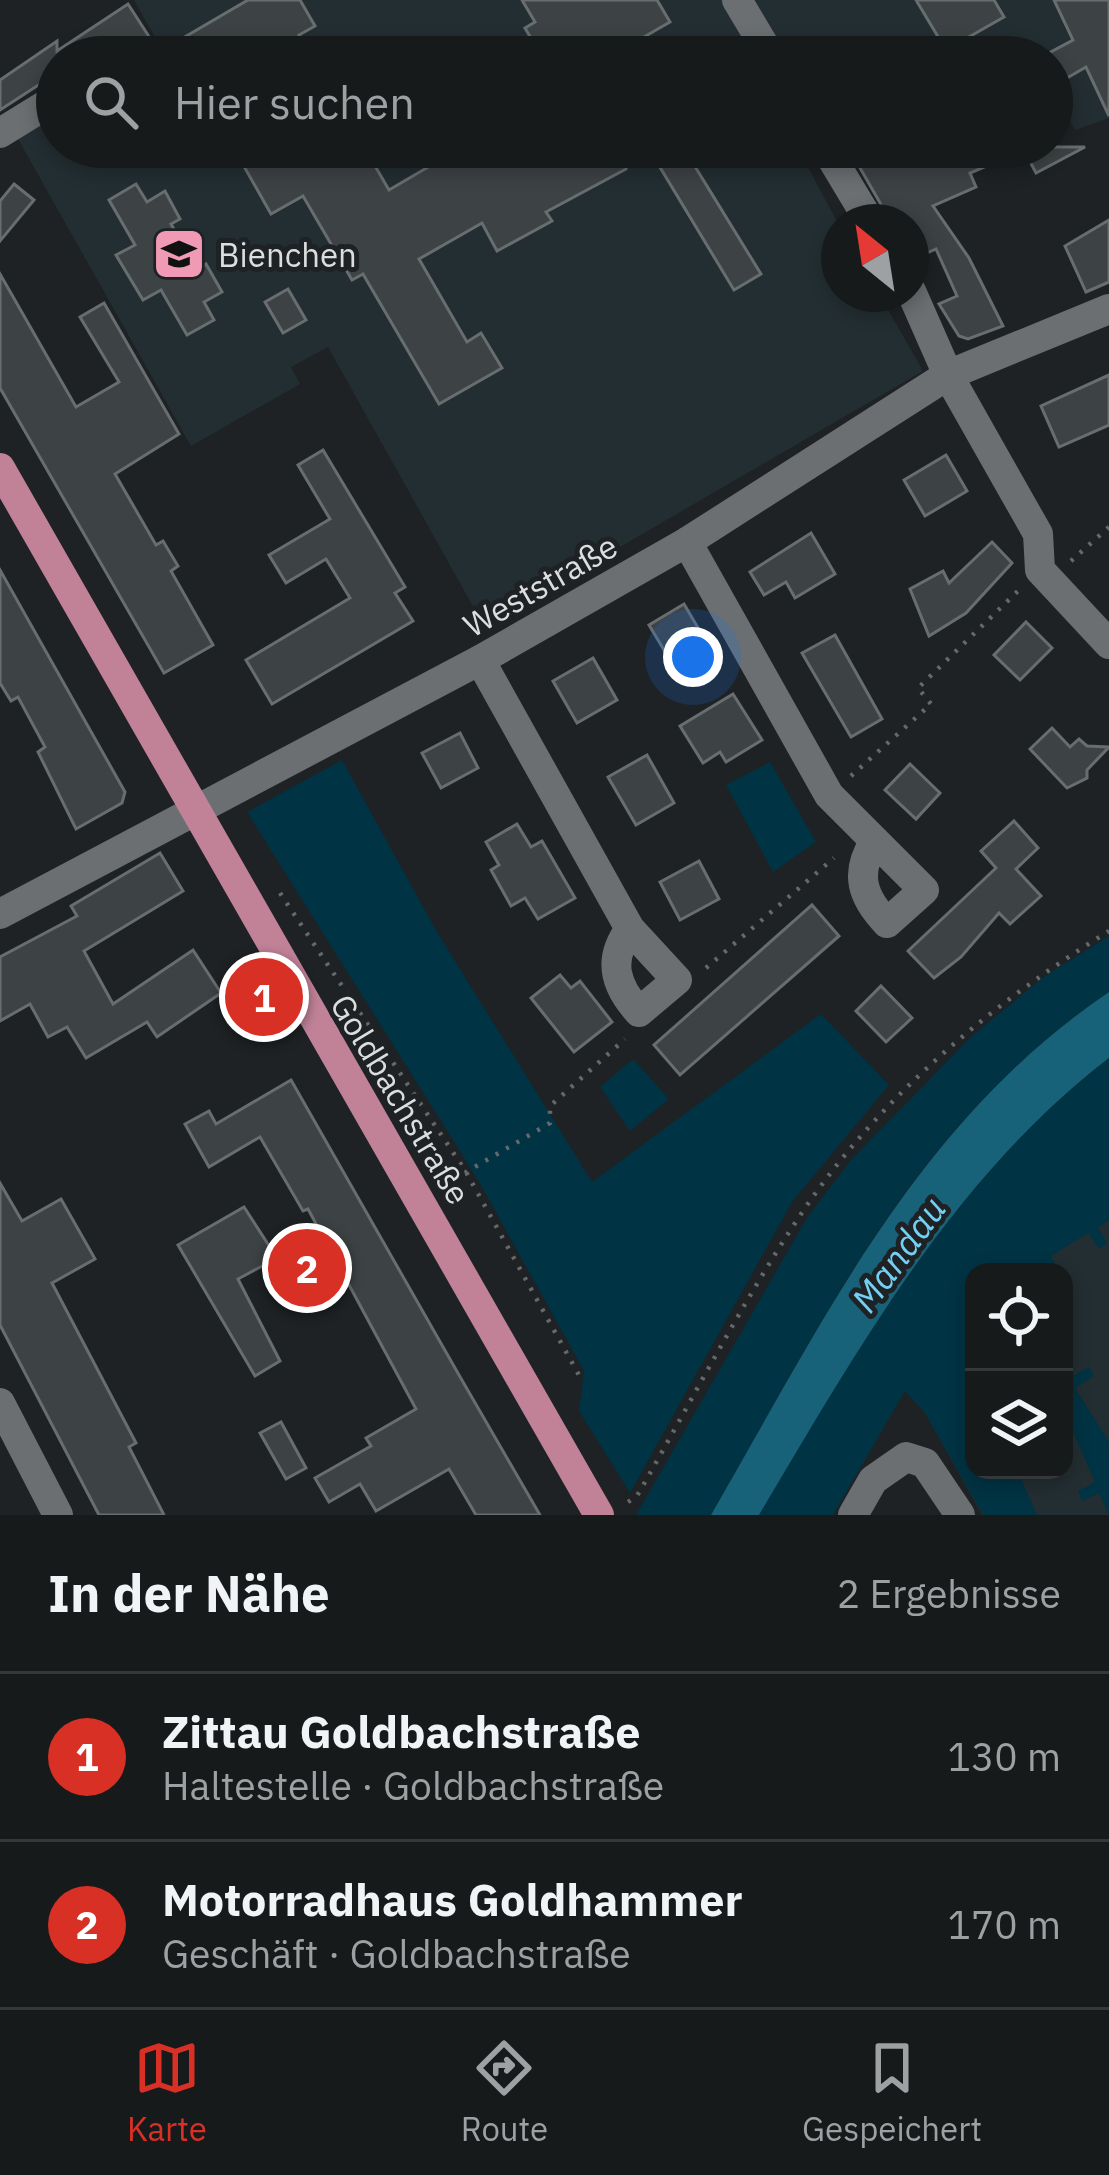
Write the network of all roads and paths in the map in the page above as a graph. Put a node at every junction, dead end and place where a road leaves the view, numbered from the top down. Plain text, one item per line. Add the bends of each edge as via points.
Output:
1 (737, 0) edge
2 (758, 36) edge
3 (36, 111) edge
4 (0, 133) edge
5 (838, 168) edge
6 (859, 204) edge
7 (1109, 309) edge
8 (921, 312) edge
9 (948, 375) junction
10 (0, 469) edge
11 (1109, 527) edge
12 (687, 542) junction
13 (1040, 570) junction
14 (1109, 644) edge
15 (480, 661) junction
16 (829, 795) junction
17 (193, 810) junction
18 (875, 841) dead end
19 (269, 876) dead end
20 (0, 914) edge
21 (630, 929) dead end
22 (1109, 931) edge
23 (580, 1377) dead end
24 (0, 1403) edge
25 (609, 1511) edge
26 (58, 1515) edge
27 (853, 1515) edge
28 (959, 1515) edge

1 - 2 street
3 - 4 street
5 - 6 street
7 - 9 street, Weststraße
8 - 9 street
9 - 12 street, Weststraße
9 - 13 street via 1038,534
10 - 17 main road, Goldbachstraße
11 - 13 path via 1072,561
12 - 15 street, Weststraße
12 - 16 street
13 - 14 street
13 - 16 path via 918,688 931,704
15 - 17 street, Weststraße
15 - 21 street
16 - 18 street
17 - 20 street, Weststraße
17 - 25 main road, Goldbachstraße
19 - 23 path via 466,1172
22 - 25 path via 1041,973 898,1095 798,1219 637,1496
24 - 26 street
27 - 28 street via 873,1480 906,1457 925,1463

